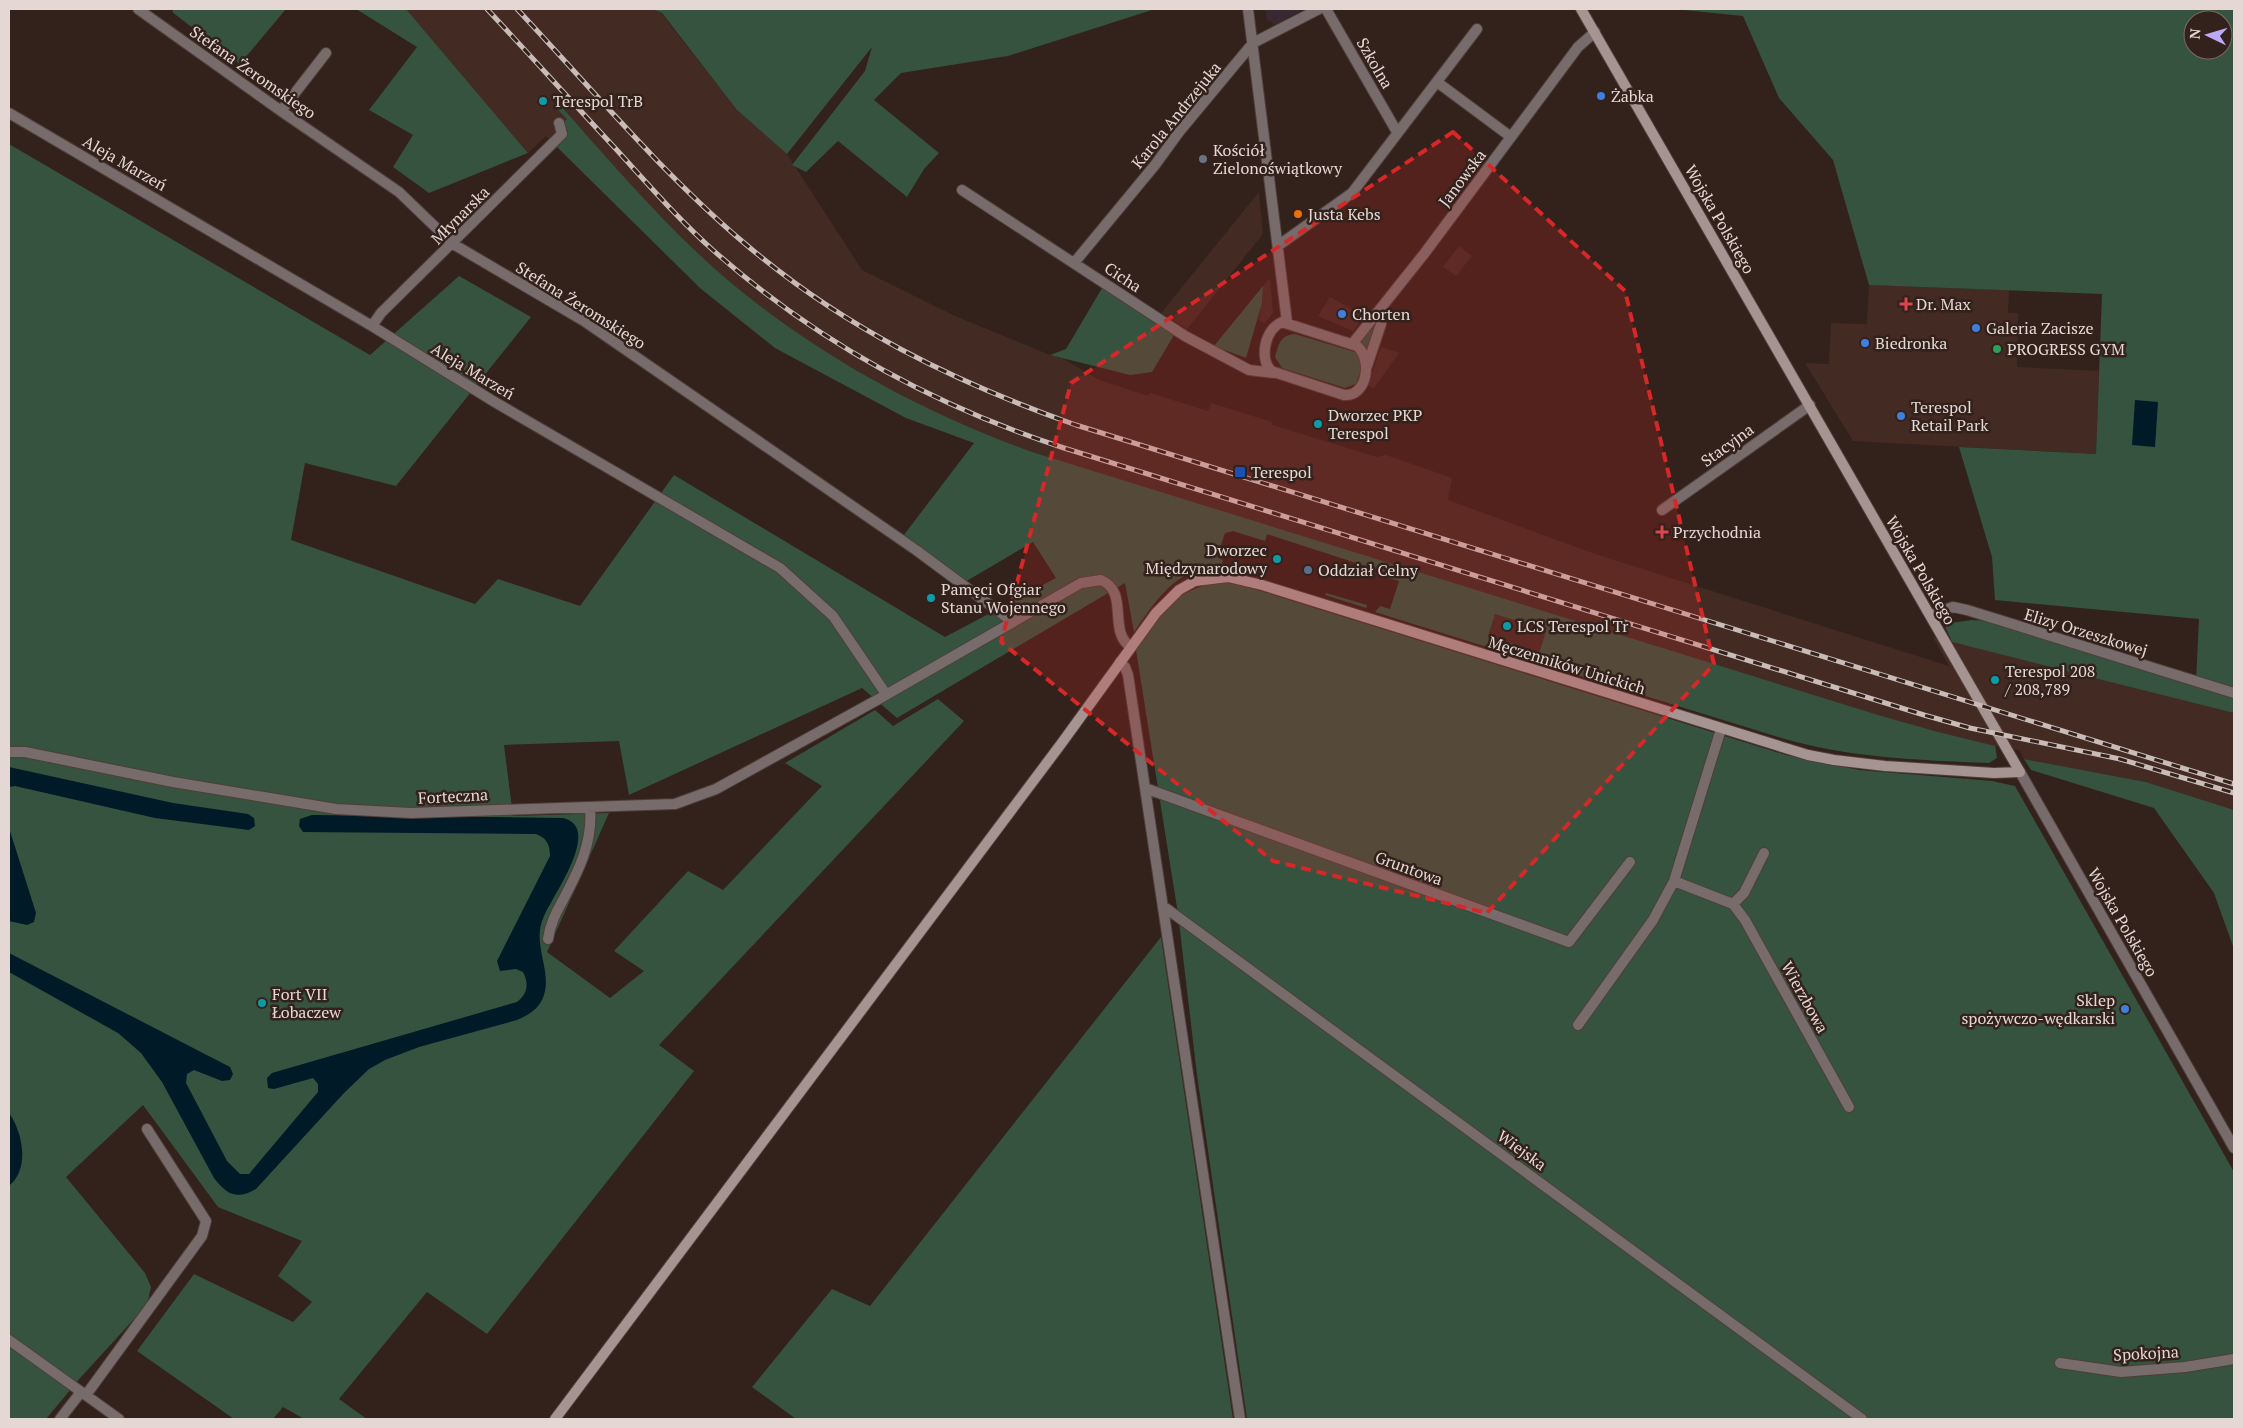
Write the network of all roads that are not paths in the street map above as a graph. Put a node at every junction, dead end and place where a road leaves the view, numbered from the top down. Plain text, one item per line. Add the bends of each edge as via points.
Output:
1 (138, 9) edge
2 (1248, 9) edge
3 (1319, 9) edge
4 (1326, 9) edge
5 (1581, 9) edge
6 (1477, 29) dead end
7 (1594, 32) junction
8 (1253, 43) junction
9 (326, 53) dead end
10 (1436, 82) junction
11 (281, 111) junction
12 (9, 112) edge
13 (559, 123) dead end
14 (1397, 132) junction
15 (1511, 137) junction
16 (962, 190) dead end
17 (452, 244) junction
18 (1279, 245) junction
19 (1074, 262) junction
20 (1380, 312) junction
21 (1287, 322) junction
22 (372, 326) junction
23 (1353, 343) junction
24 (1367, 367) junction
25 (1275, 373) junction
26 (1810, 405) junction
27 (1662, 510) dead end
28 (1930, 615) junction
29 (1013, 622) junction
30 (1133, 644) junction
31 (1120, 662) junction
32 (2234, 693) edge
33 (886, 694) junction
34 (1721, 729) junction
35 (9, 752) edge
36 (2020, 772) junction
37 (1145, 788) junction
38 (590, 808) junction
39 (1764, 853) dead end
40 (1630, 862) dead end
41 (1674, 881) junction
42 (1733, 904) junction
43 (1163, 906) junction
44 (548, 939) dead end
45 (1578, 1025) dead end
46 (1849, 1106) dead end
47 (148, 1128) dead end
48 (2234, 1148) edge
49 (9, 1340) edge
50 (2234, 1359) edge
51 (2060, 1363) dead end
52 (85, 1395) junction
53 (60, 1419) edge
54 (119, 1419) edge
55 (555, 1419) edge
56 (1240, 1419) edge
57 (1862, 1419) edge

1 - 11 street, Stefana Żeromskiego
2 - 8 street
3 - 8 street, Karola Andrzejuka
4 - 14 street, Szkolna
5 - 7 main road, Wojska Polskiego
6 - 10 street
7 - 15 street, Janowska via 1578,47
7 - 26 main road, Wojska Polskiego
8 - 18 street
8 - 19 street, Karola Andrzejuka
9 - 11 street
10 - 14 street
10 - 15 street
11 - 17 street, Stefana Żeromskiego via 399,192
12 - 22 street, Aleja Marzeń
13 - 17 street, Młynarska via 562,134
14 - 18 street via 1352,193
15 - 20 street, Janowska
16 - 19 street, Cicha
17 - 22 street, Młynarska via 381,313
17 - 29 street, Stefana Żeromskiego via 584,321 916,550
18 - 21 street
19 - 25 street, Cicha via 1185,336 1232,362 1249,370
20 - 23 street, Janowska
20 - 24 street, Cicha via 1382,324
21 - 23 street
21 - 25 street via 1274,328 1265,350 1266,364
22 - 33 street, Aleja Marzeń via 493,401 780,568 833,616
23 - 24 street via 1364,353
24 - 25 street, Cicha via 1360,388 1347,395
26 - 27 street, Stacyjna
26 - 28 main road, Wojska Polskiego
28 - 32 street, Elizy Orzeszkowej via 1953,607 1967,610
28 - 36 main road, Wojska Polskiego
29 - 30 street, Forteczna via 1081,583 1101,580 1112,588 1116,599 1122,640
29 - 33 street, Forteczna
30 - 31 main road, Męczenników Unickich
30 - 34 main road, Męczenników Unickich via 1156,613 1179,590 1195,581 1239,578
31 - 37 street via 1128,675
31 - 55 main road, Męczenników Unickich
33 - 38 street, Forteczna via 716,789 676,804
34 - 36 main road, Męczenników Unickich via 1808,755 1852,763
34 - 41 street
35 - 38 street, Forteczna via 25,752 173,782 336,808 411,813
36 - 48 street, Wojska Polskiego
37 - 40 street, Gruntowa via 1568,942
37 - 43 street
38 - 44 street via 590,839 580,869 550,926
39 - 42 street via 1744,893
41 - 42 street
41 - 45 street via 1653,920
42 - 46 street, Wierzbowa via 1750,928
43 - 56 street
43 - 57 street, Wiejska
47 - 52 street via 206,1221 202,1236
49 - 52 street
50 - 51 street, Spokojna via 2121,1372
52 - 53 street
52 - 54 street

